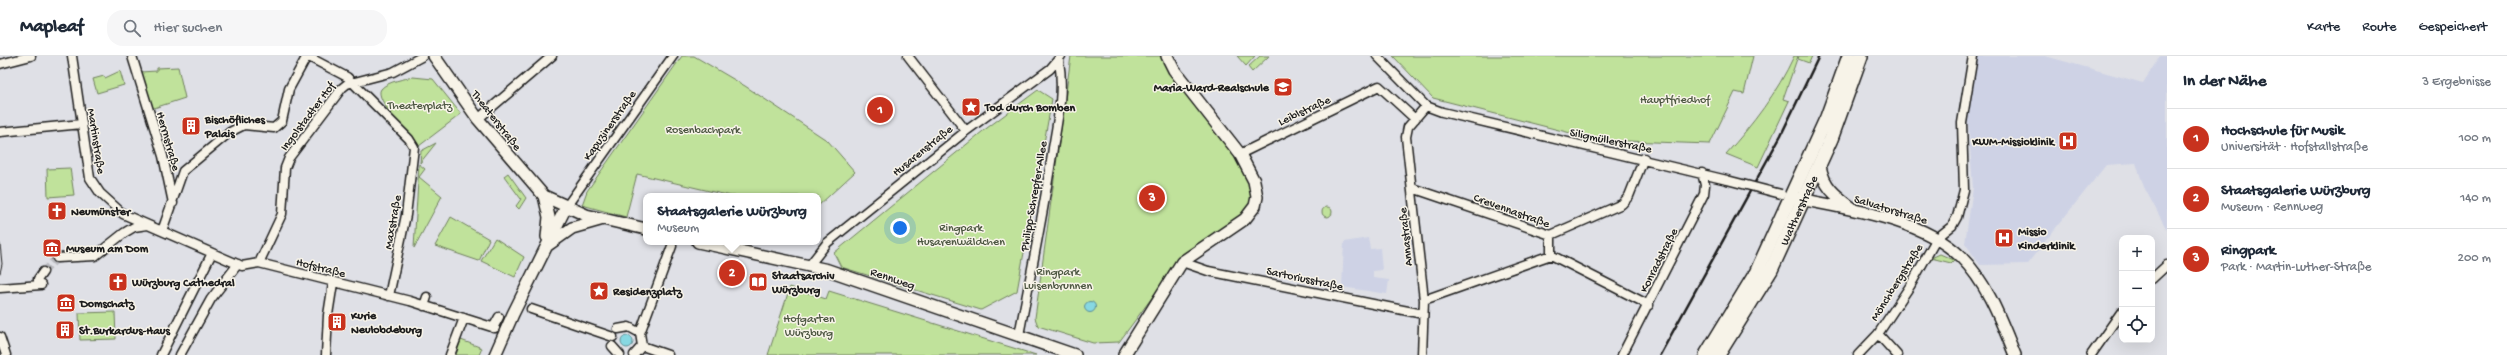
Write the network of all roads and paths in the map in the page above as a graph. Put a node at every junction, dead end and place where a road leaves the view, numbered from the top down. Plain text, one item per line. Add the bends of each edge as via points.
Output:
1 (31, 56) edge
2 (72, 56) edge
3 (132, 56) edge
4 (423, 56) edge
5 (434, 56) edge
6 (552, 56) edge
7 (673, 56) edge
8 (908, 56) edge
9 (1167, 56) edge
10 (1377, 56) edge
11 (1849, 56) edge
12 (1861, 56) edge
13 (1973, 56) edge
14 (306, 58) edge
15 (1060, 58) edge
16 (0, 64) edge
17 (350, 80) junction
18 (1426, 106) junction
19 (478, 119) junction
20 (1415, 119) junction
21 (82, 124) junction
22 (966, 131) junction
23 (0, 132) edge
24 (1240, 154) junction
25 (1644, 158) junction
26 (1820, 166) junction
27 (1702, 173) junction
28 (1412, 188) junction
29 (544, 196) junction
30 (1792, 197) junction
31 (173, 203) junction
32 (566, 207) junction
33 (1858, 212) junction
34 (602, 219) junction
35 (148, 225) junction
36 (643, 229) edge
37 (162, 231) junction
38 (1551, 235) junction
39 (1937, 238) junction
40 (711, 245) edge
41 (672, 246) dead end
42 (544, 248) junction
43 (212, 253) junction
44 (1551, 255) junction
45 (58, 258) dead end
46 (1182, 262) junction
47 (259, 263) junction
48 (238, 264) junction
49 (2167, 265) edge
50 (808, 267) junction
51 (43, 272) tunnel mouth
52 (2155, 276) edge
53 (333, 284) junction
54 (0, 288) edge
55 (389, 296) junction
56 (427, 297) dead end
57 (1424, 300) junction
58 (1649, 305) junction
59 (424, 306) junction
60 (531, 310) dead end
61 (1423, 314) junction
62 (2119, 315) edge
63 (498, 317) dead end
64 (463, 322) junction
65 (618, 329) dead end
66 (640, 333) junction
67 (1019, 334) junction
68 (1878, 334) junction
69 (0, 337) edge
70 (613, 337) dead end
71 (612, 346) dead end
72 (642, 346) junction
73 (6, 355) edge
74 (161, 355) edge
75 (180, 355) edge
76 (326, 355) edge
77 (450, 355) edge
78 (495, 355) edge
79 (620, 355) edge
80 (634, 355) edge
81 (668, 355) edge
82 (1075, 355) edge
83 (1124, 355) edge
84 (1422, 355) edge
85 (1622, 355) edge
86 (1706, 355) edge
87 (1718, 355) edge
88 (1858, 355) edge
89 (1898, 355) edge
90 (2015, 355) edge
91 (2091, 355) edge

1 - 16 street
2 - 21 street, Martinstraße
3 - 31 street, Herrnstraße via 163,156
4 - 17 street via 393,72
5 - 19 street, Theaterstraße
6 - 19 street
7 - 32 street, Kapuzinerstraße
8 - 22 street
9 - 24 street via 1174,70
10 - 18 street
11 - 30 main road, Waltherstraße via 1836,95
12 - 26 main road, Waltherstraße
13 - 39 street, Mönchbergstraße via 1962,123 1964,190 1952,226
14 - 17 street
14 - 31 street via 289,89 282,122 274,128 244,125 230,132 183,171
15 - 22 street, Husarenstraße
15 - 67 street, Philipp-Schrepfer-Allee via 1062,80 1057,124
17 - 47 street, Ingolstadter Hof via 296,148 286,168 282,214
17 - 55 street, Maxstraße via 409,139 414,151 405,220
18 - 20 street, Annastraße
18 - 25 street, Siligmüllerstraße via 1595,150
19 - 29 street, Theaterstraße
20 - 24 street, Leiblstraße via 1379,86
20 - 28 street, Annastraße via 1408,127 1406,137
21 - 23 street
21 - 35 street, Martinstraße via 90,178 96,188 123,214
22 - 50 street, Husarenstraße via 827,243
24 - 46 street via 1256,185 1255,206 1245,219
25 - 27 street, Siligmüllerstraße
25 - 38 street via 1629,196 1622,204
26 - 30 main road, Waltherstraße
26 - 33 street via 1825,183 1831,192
27 - 30 street, Siligmüllerstraße, bridge
27 - 58 street, Konradstraße via 1704,194
28 - 38 street, Crevennastraße
28 - 57 street, Annastraße
29 - 32 street, Theaterstraße
29 - 42 street, Theaterstraße via 549,217
30 - 33 street, Salvatorstraße
30 - 86 main road, Waltherstraße via 1745,292
30 - 87 main road, Waltherstraße via 1771,270
31 - 37 street
32 - 34 street
32 - 42 street
33 - 39 street, Salvatorstraße via 1921,230
34 - 36 street
34 - 42 street via 572,228
35 - 37 street, Hofstraße
35 - 45 street via 129,230 93,260
37 - 43 street, Hofstraße
38 - 44 street, Crevennastraße
39 - 68 street, Mönchbergstraße via 1910,286
39 - 90 street, Salvatorstraße via 1962,258 1984,289 2000,317
40 - 50 street, Rennweg
41 - 66 street
42 - 78 street
43 - 48 street, Hofstraße
43 - 74 street
44 - 57 street
44 - 58 street
46 - 61 street, Sartoriusstraße via 1208,271
46 - 83 street
47 - 48 street, Hofstraße via 242,266
47 - 53 street, Hofstraße
48 - 75 street via 211,299
49 - 52 street
50 - 67 street, Rennweg via 828,270
51 - 54 street via 38,279 40,285
53 - 55 street, Hofstraße
53 - 76 street
55 - 59 street, Hofstraße
56 - 59 street
57 - 61 street, Annastraße
58 - 85 street, Konradstraße
59 - 64 street, Hofstraße
60 - 70 street
61 - 84 street, Annastraße
62 - 91 street
63 - 64 street, Hofstraße via 494,328
64 - 77 street
65 - 66 street via 629,327
66 - 72 street
67 - 82 street, Rennweg
68 - 88 street, Mönchbergstraße
68 - 89 street
69 - 73 street
71 - 79 street
72 - 80 street
72 - 81 street

